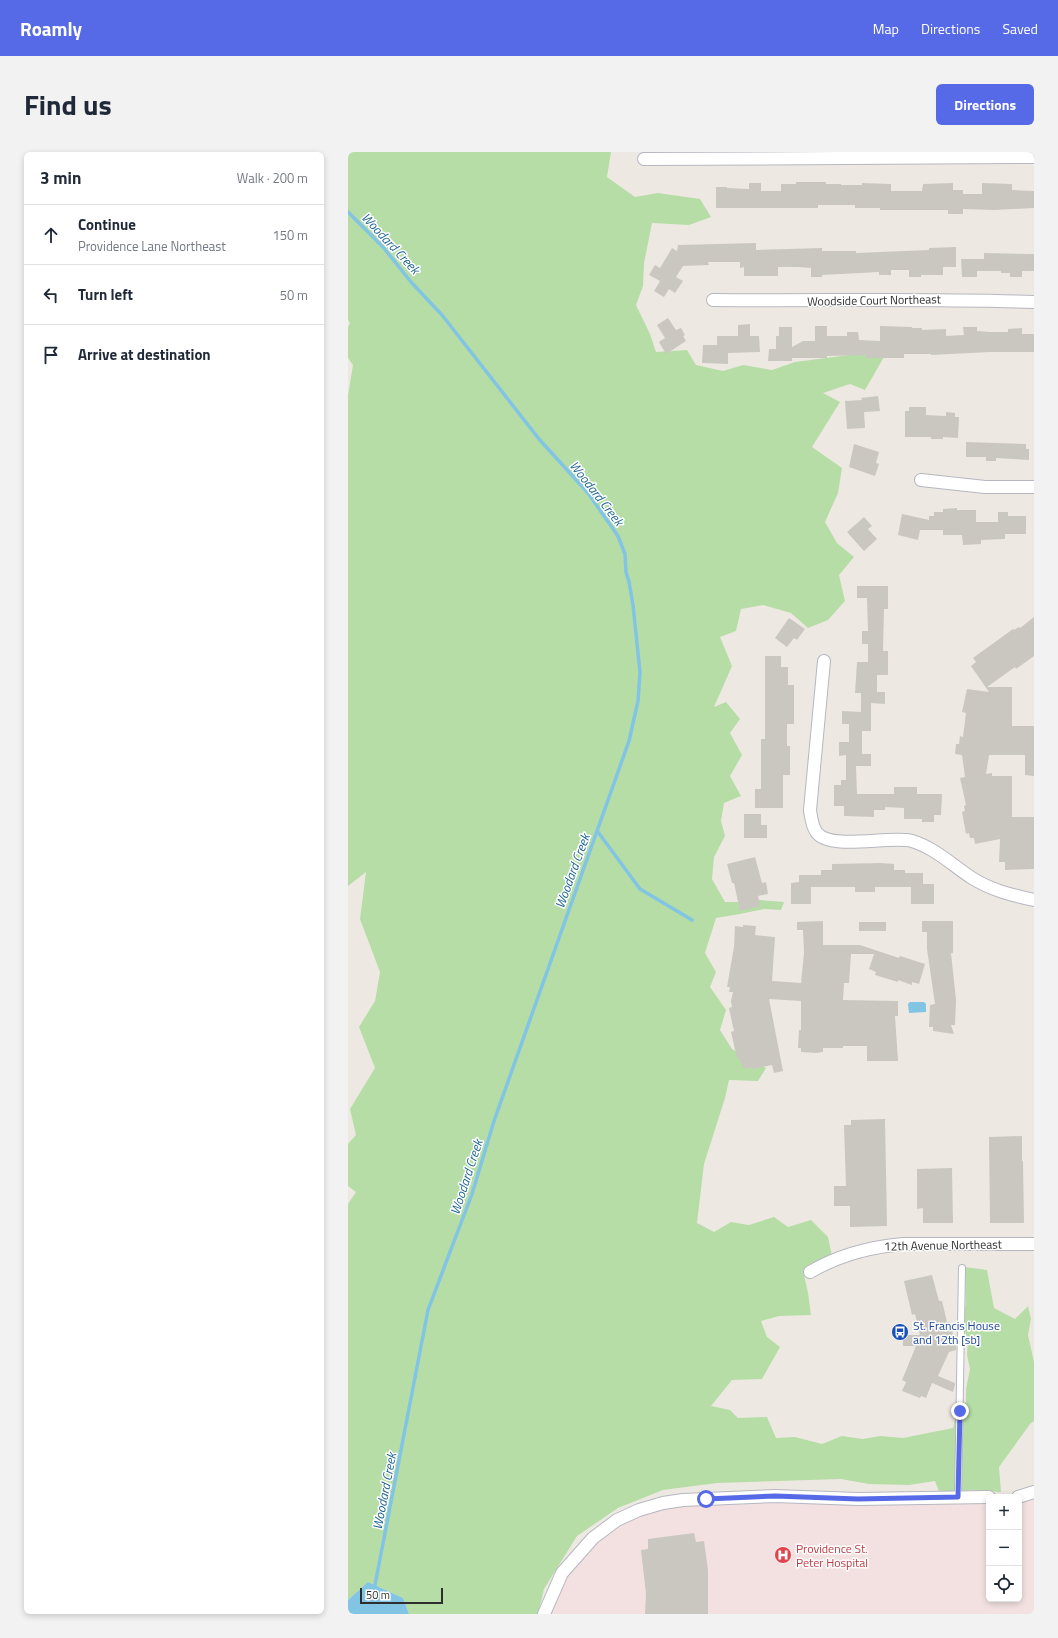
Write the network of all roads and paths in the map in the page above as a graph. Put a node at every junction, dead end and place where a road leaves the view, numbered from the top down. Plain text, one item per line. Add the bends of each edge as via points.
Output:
1 (1034, 157) edge
2 (644, 159) dead end
3 (713, 300) dead end
4 (1034, 302) edge
5 (921, 480) dead end
6 (1034, 487) edge
7 (824, 661) dead end
8 (1034, 900) edge
9 (1034, 1244) edge
10 (962, 1268) dead end
11 (810, 1272) dead end
12 (1034, 1492) edge
13 (1022, 1496) edge
14 (958, 1497) junction
15 (986, 1497) edge
16 (544, 1614) edge

1 - 2 street
3 - 4 street, Woodside Court Northeast via 975,299
5 - 6 street via 985,487
7 - 8 street via 810,810 817,833 830,841 912,841 930,849 992,890
9 - 11 street, 12th Avenue Northeast via 886,1245 852,1252 822,1264
10 - 14 lane
12 - 13 street
14 - 15 street
14 - 16 street via 858,1499 775,1496 663,1503 617,1520 593,1538 562,1573

